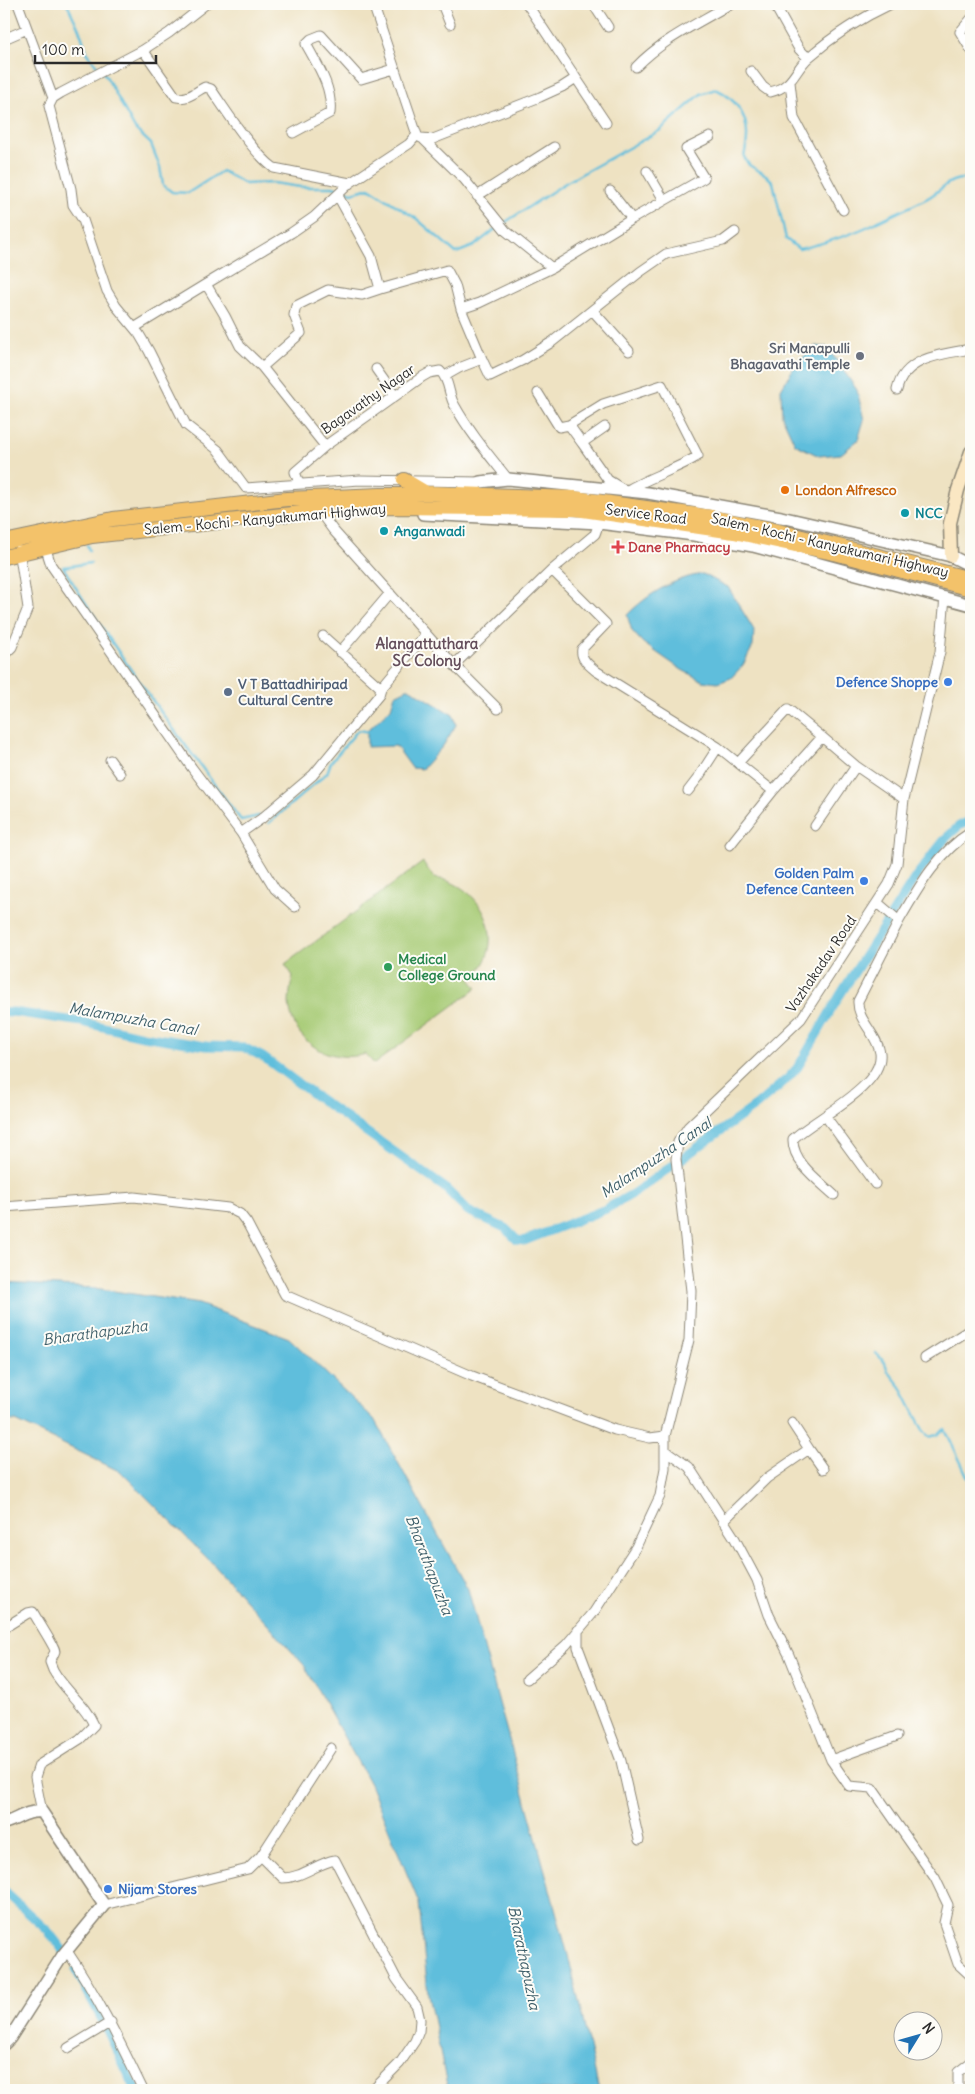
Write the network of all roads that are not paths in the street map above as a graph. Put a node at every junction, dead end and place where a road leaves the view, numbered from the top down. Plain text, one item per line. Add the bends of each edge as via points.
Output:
1 (18, 4) edge
2 (206, 4) edge
3 (373, 4) edge
4 (442, 4) edge
5 (526, 4) edge
6 (593, 4) edge
7 (730, 4) edge
8 (774, 4) edge
9 (891, 4) edge
10 (971, 19) edge
11 (450, 24) dead end
12 (608, 27) dead end
13 (27, 29) junction
14 (4, 39) edge
15 (143, 50) junction
16 (971, 50) edge
17 (808, 58) junction
18 (636, 67) dead end
19 (394, 69) junction
20 (751, 71) dead end
21 (576, 78) junction
22 (790, 82) junction
23 (54, 98) junction
24 (606, 123) dead end
25 (293, 133) dead end
26 (420, 137) junction
27 (710, 137) dead end
28 (554, 148) dead end
29 (646, 170) dead end
30 (344, 190) junction
31 (610, 191) dead end
32 (477, 196) junction
33 (664, 200) junction
34 (843, 210) dead end
35 (632, 219) junction
36 (735, 232) dead end
37 (552, 268) junction
38 (206, 284) junction
39 (380, 289) junction
40 (461, 309) junction
41 (593, 311) junction
42 (134, 328) junction
43 (971, 349) edge
44 (629, 351) dead end
45 (482, 359) junction
46 (262, 367) junction
47 (376, 369) dead end
48 (445, 376) junction
49 (897, 390) dead end
50 (538, 393) dead end
51 (395, 396) junction
52 (569, 425) junction
53 (605, 427) dead end
54 (582, 443) junction
55 (325, 446) junction
56 (971, 452) edge
57 (969, 471) edge
58 (508, 479) junction
59 (404, 480) junction
60 (480, 482) junction
61 (299, 483) junction
62 (626, 491) junction
63 (426, 493) junction
64 (454, 494) junction
65 (339, 510) junction
66 (320, 511) junction
67 (599, 523) junction
68 (10, 540) edge
69 (45, 546) junction
70 (20, 553) junction
71 (951, 556) junction
72 (4, 557) edge
73 (971, 566) edge
74 (552, 570) junction
75 (971, 578) edge
76 (971, 589) edge
77 (390, 593) junction
78 (945, 597) junction
79 (971, 606) edge
80 (426, 634) junction
81 (323, 636) dead end
82 (340, 652) junction
83 (4, 655) edge
84 (454, 665) junction
85 (381, 688) junction
86 (498, 710) dead end
87 (822, 738) junction
88 (718, 747) junction
89 (110, 760) dead end
90 (738, 763) junction
91 (856, 766) junction
92 (120, 774) dead end
93 (688, 791) dead end
94 (774, 791) junction
95 (904, 799) junction
96 (815, 826) dead end
97 (971, 832) edge
98 (241, 833) junction
99 (730, 844) dead end
100 (878, 903) junction
101 (295, 907) dead end
102 (899, 921) junction
103 (826, 1117) junction
104 (875, 1184) dead end
105 (834, 1196) dead end
106 (4, 1206) edge
107 (971, 1329) edge
108 (925, 1358) dead end
109 (792, 1423) dead end
110 (665, 1436) junction
111 (809, 1449) junction
112 (665, 1450) junction
113 (823, 1469) dead end
114 (723, 1521) junction
115 (4, 1628) edge
116 (578, 1630) junction
117 (527, 1679) dead end
118 (897, 1736) dead end
119 (331, 1748) dead end
120 (831, 1760) junction
121 (42, 1812) junction
122 (4, 1823) edge
123 (639, 1840) dead end
124 (260, 1856) junction
125 (104, 1905) junction
126 (66, 1951) junction
127 (971, 1976) edge
128 (111, 2022) junction
129 (4, 2044) edge
130 (68, 2048) dead end
131 (971, 2062) edge
132 (143, 2090) edge
133 (373, 2090) edge
134 (958, 2090) edge

1 - 13 street
2 - 15 street
3 - 19 street
4 - 11 street
5 - 21 street
6 - 12 street
7 - 18 street via 676,34
8 - 17 street via 799,49
9 - 17 street via 842,30
10 - 16 street via 960,32
13 - 14 street
13 - 23 street
15 - 23 street via 69,87
15 - 30 street via 176,97 191,96 205,87 211,89 265,162 274,168
17 - 22 street
19 - 25 street via 361,79 321,34 311,39 306,44 332,99 330,113
19 - 26 street
20 - 22 street via 770,92 778,91
21 - 24 street
21 - 26 street via 523,104 433,139
22 - 34 street via 794,118
23 - 42 street via 49,106 73,205 82,220 107,291
26 - 30 street
26 - 32 street
27 - 33 street via 686,149 704,178
28 - 32 street
29 - 33 street
30 - 38 street via 291,233
30 - 39 street via 371,256
31 - 35 street
32 - 37 street via 506,231
33 - 35 street
35 - 37 street
36 - 41 street via 722,240 666,254
37 - 40 street
38 - 42 street
38 - 46 street via 240,346
39 - 40 street via 447,270
39 - 46 street via 362,295 328,290 296,306 294,315 301,333
40 - 45 street
41 - 44 street
41 - 45 street via 530,355 490,376
42 - 61 street, Service Road via 186,425 218,450 246,488
43 - 49 street via 930,356 905,372
45 - 48 street
46 - 55 street
47 - 51 street
48 - 51 street, Bagavathy Nagar via 440,371 430,373
48 - 58 street via 453,403 470,433
50 - 52 street via 559,427
51 - 55 street, Bagavathy Nagar
52 - 54 street
52 - 62 street via 603,404 662,385 698,456
53 - 54 street
54 - 62 street via 608,480
55 - 61 street, Bagavathy Nagar via 295,472
56 - 57 main road
57 - 71 main road via 950,523
58 - 60 street, Service Road
58 - 62 street, Service Road
59 - 60 street, Service Road
59 - 61 street, Service Road
59 - 63 highway
60 - 64 street
62 - 71 street, Service Road via 780,517
63 - 64 highway, Salem - Kochi - Kanyakumari Highway
63 - 68 highway, Salem - Kochi - Kanyakumari Highway via 255,502 113,519
64 - 75 highway, Salem - Kochi - Kanyakumari Highway via 574,498 711,517
65 - 66 highway, Salem - Kochi - Kanyakumari Highway
65 - 67 street, Service Road via 360,515 429,514
65 - 76 highway, Salem - Kochi - Kanyakumari Highway via 390,506 576,509 734,532 838,554
66 - 69 highway, Salem - Kochi - Kanyakumari Highway via 92,536
66 - 77 street
67 - 74 street via 596,534
67 - 78 street, Service Road via 753,546
68 - 70 street
69 - 70 highway, Salem - Kochi - Kanyakumari Highway
69 - 98 street via 51,565
70 - 72 highway, Salem - Kochi - Kanyakumari Highway
70 - 83 street via 28,608 12,647
71 - 73 street, Service Road
74 - 84 street
74 - 88 street via 606,624 582,649 585,662
77 - 80 street
77 - 82 street
78 - 79 street, Service Road
78 - 95 street, Vazhakadav Road via 940,652
80 - 84 street
80 - 85 street
81 - 82 street
82 - 85 street
84 - 86 street
85 - 98 street via 379,696 313,776
87 - 90 street via 788,709
87 - 91 street
87 - 94 street
88 - 90 street
88 - 93 street
89 - 92 street
90 - 94 street
91 - 95 street
91 - 96 street
94 - 99 street
95 - 100 street, Vazhakadav Road via 898,864
97 - 102 street via 932,868
98 - 101 street via 275,888
100 - 102 street
100 - 110 street, Vazhakadav Road via 801,1019 688,1127 678,1142 676,1158 691,1291 690,1330
102 - 103 street via 858,1001 861,1017 880,1054 876,1070 856,1093
103 - 104 street
103 - 105 street via 801,1132 793,1140 793,1149 809,1172
106 - 110 street via 134,1197 228,1208 240,1214 247,1223 285,1295 472,1376 606,1427 650,1438
107 - 108 street
109 - 111 street
110 - 112 street
111 - 113 street
111 - 114 street via 767,1478
112 - 114 street via 689,1467
112 - 116 street via 660,1496 636,1547 594,1612
114 - 120 street via 757,1580
115 - 121 street via 33,1612 54,1646 50,1662 53,1670 90,1715 94,1725 39,1765 35,1777
116 - 117 street via 566,1645
116 - 123 street via 578,1647 621,1761
118 - 120 street
119 - 124 street
120 - 127 street via 849,1786 872,1788 935,1878 948,1905 944,1923 958,1964
121 - 122 street via 35,1811
121 - 125 street
124 - 125 street via 248,1869
124 - 133 street via 284,1878 293,1878 335,1860 396,1978 417,2007 420,2020 415,2041 400,2063
125 - 126 street
126 - 128 street
126 - 129 street
128 - 130 street
128 - 132 street
131 - 134 street via 958,2072

